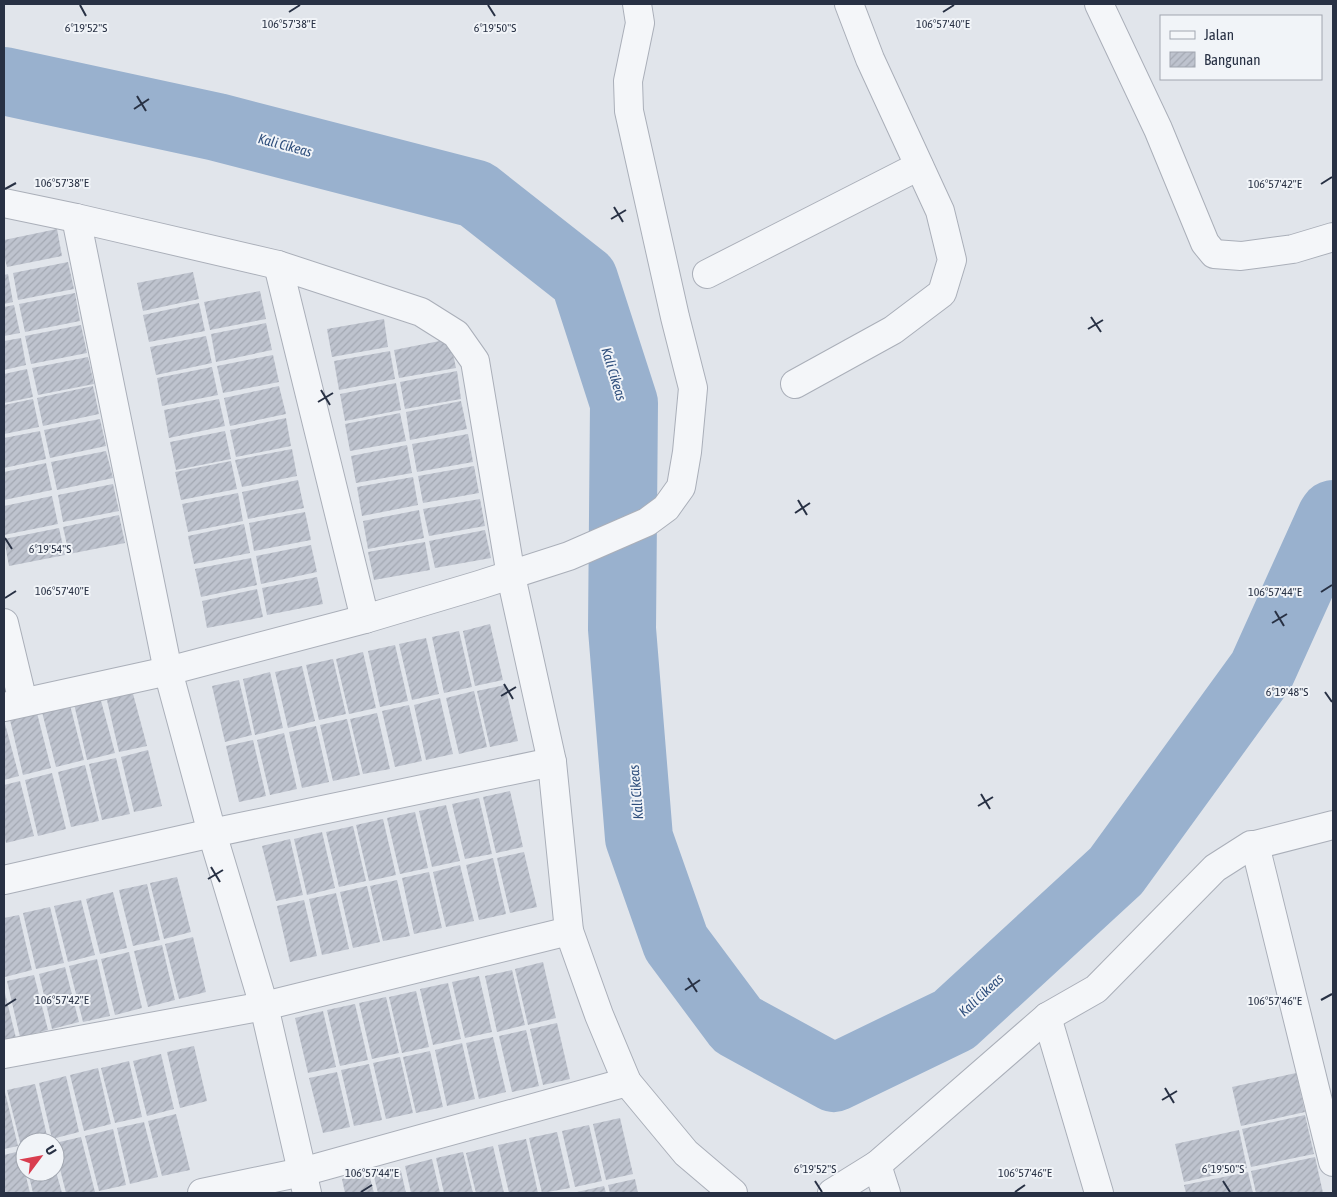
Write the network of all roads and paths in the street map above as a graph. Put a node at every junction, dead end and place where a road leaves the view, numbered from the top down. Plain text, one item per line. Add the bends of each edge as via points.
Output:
1 (637, 4) edge
2 (849, 4) edge
3 (1099, 4) edge
4 (919, 166) junction
5 (4, 203) edge
6 (76, 218) junction
7 (1333, 237) edge
8 (278, 265) junction
9 (707, 274) dead end
10 (795, 384) dead end
11 (511, 576) junction
12 (365, 619) junction
13 (4, 623) edge
14 (168, 671) junction
15 (13, 704) edge
16 (552, 762) junction
17 (1333, 826) edge
18 (212, 833) junction
19 (1255, 846) junction
20 (4, 880) edge
21 (569, 931) junction
22 (264, 1006) junction
23 (1047, 1017) junction
24 (4, 1054) edge
25 (627, 1082) junction
26 (1333, 1162) edge
27 (877, 1165) junction
28 (304, 1182) edge
29 (202, 1193) edge
30 (733, 1193) edge
31 (832, 1193) edge
32 (886, 1193) edge
33 (1099, 1193) edge

1 - 11 street via 640,24 628,81 629,111 693,388 681,487 666,508 647,522 569,556
2 - 4 street via 870,59
3 - 7 street via 1158,129 1205,243 1214,254 1241,256 1293,248
4 - 9 street
4 - 10 street via 940,211 952,260 942,293 893,330
5 - 6 street
6 - 8 street
6 - 14 street
8 - 11 street via 422,312 456,334 475,362
8 - 12 street
11 - 12 street
11 - 16 street
12 - 14 street
13 - 15 street
14 - 15 street
14 - 18 street
16 - 18 street
16 - 21 street
17 - 19 street
18 - 20 street
18 - 22 street
19 - 23 street via 1251,845 1215,868 1096,990
19 - 26 street
21 - 22 street
21 - 25 street
22 - 24 street
22 - 28 street
23 - 27 street
23 - 33 street
25 - 28 street
25 - 30 street via 686,1153
27 - 31 street
27 - 32 street
28 - 29 street

